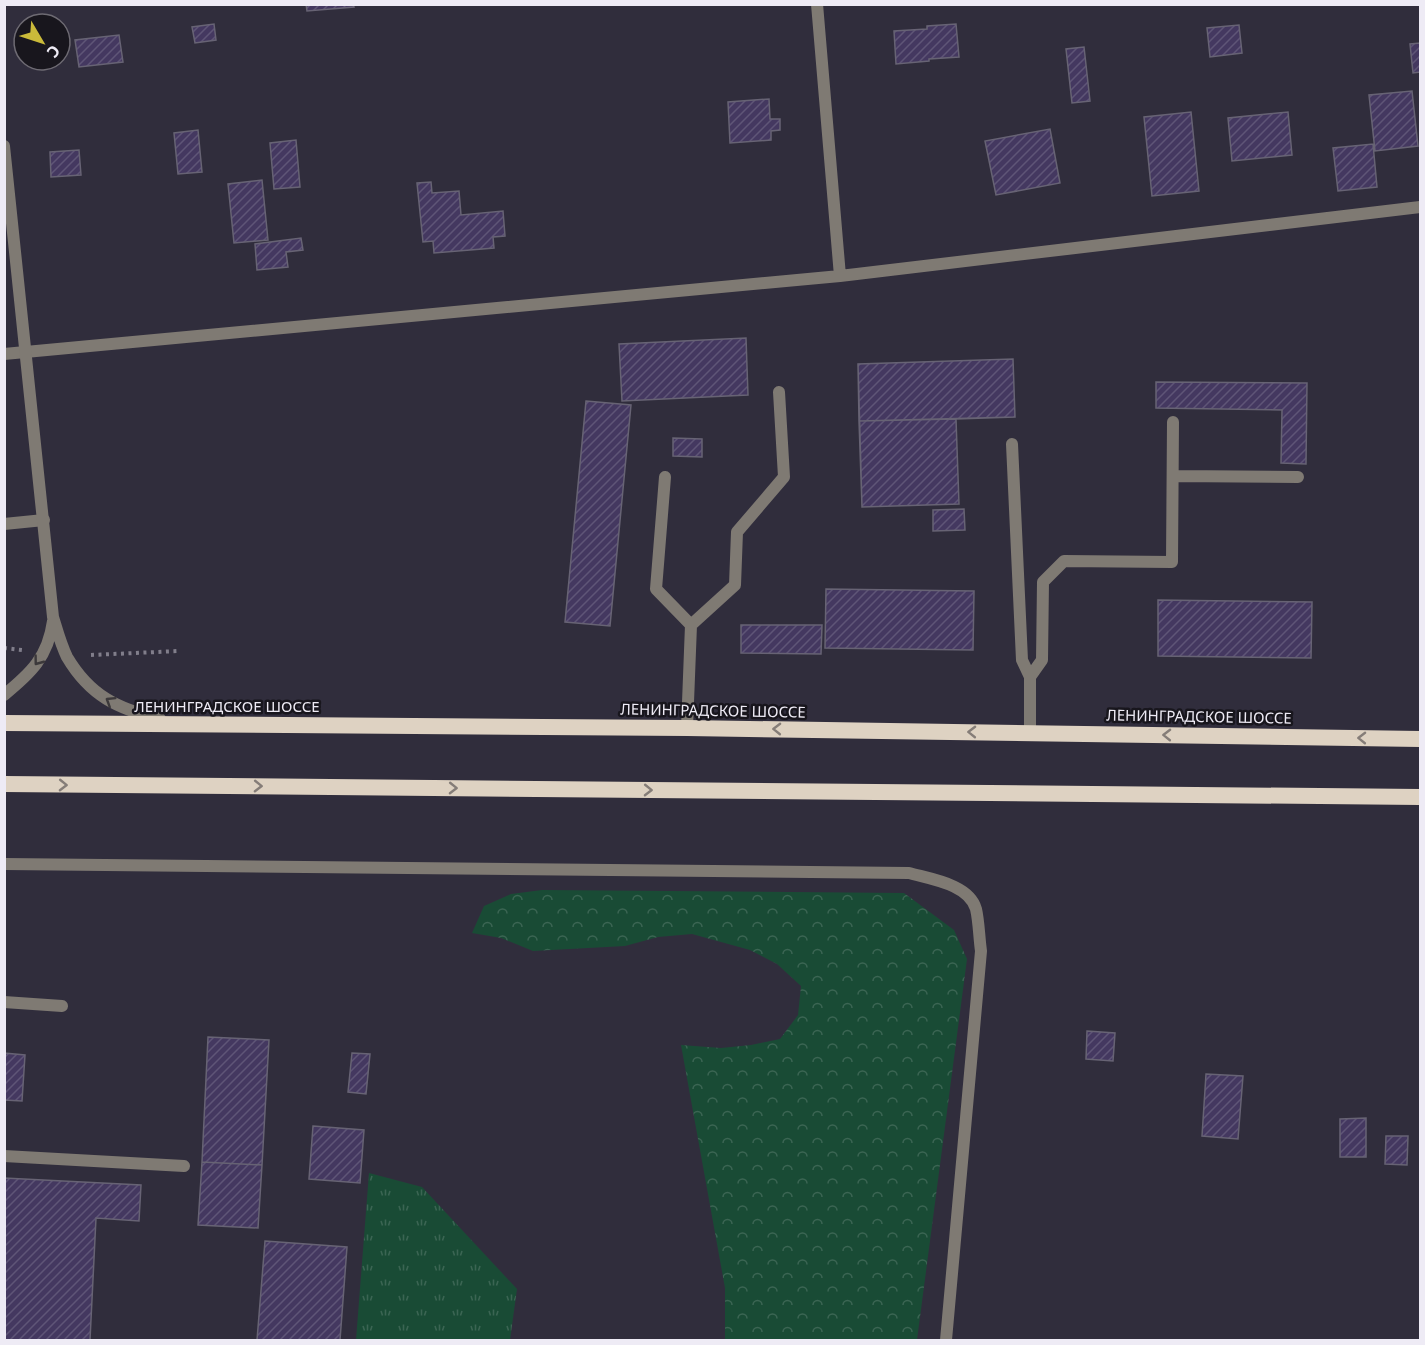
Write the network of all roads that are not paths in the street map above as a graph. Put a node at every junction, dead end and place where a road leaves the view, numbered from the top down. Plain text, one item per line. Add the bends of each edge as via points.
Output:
1 (816, 4) edge
2 (4, 146) edge
3 (1420, 207) edge
4 (840, 276) junction
5 (27, 351) junction
6 (4, 354) edge
7 (779, 392) dead end
8 (1173, 422) dead end
9 (1012, 444) dead end
10 (1173, 476) junction
11 (665, 477) dead end
12 (1298, 477) dead end
13 (44, 520) junction
14 (4, 524) edge
15 (53, 617) junction
16 (691, 625) junction
17 (1030, 677) junction
18 (4, 695) edge
19 (4, 723) edge
20 (185, 724) junction
21 (687, 728) junction
22 (1030, 732) junction
23 (1420, 739) edge
24 (4, 784) edge
25 (1420, 797) edge
26 (4, 864) edge
27 (4, 1002) edge
28 (62, 1006) dead end
29 (4, 1156) edge
30 (184, 1166) dead end
31 (946, 1341) edge

1 - 4 street
2 - 5 street
3 - 4 street
4 - 5 street
5 - 6 street
5 - 13 street
7 - 16 street via 784,477 737,532 735,585
8 - 10 street
9 - 17 street via 1022,660
10 - 12 street
10 - 17 street via 1172,562 1064,561 1043,582 1042,660
11 - 16 street via 656,589
13 - 14 street
13 - 15 street
15 -> 18 street via 51,636 42,657
20 -> 15 street via 138,714 96,692 67,656
16 - 21 street
17 - 22 street
19 - 20 highway, ЛЕНИНГРАДСКОЕ ШОССЕ
20 - 21 highway, ЛЕНИНГРАДСКОЕ ШОССЕ
22 -> 21 highway, ЛЕНИНГРАДСКОЕ ШОССЕ
23 -> 22 highway, ЛЕНИНГРАДСКОЕ ШОССЕ
24 -> 25 highway
26 - 31 street via 909,873 954,886 968,895 975,907 981,951
27 - 28 street
29 - 30 street

